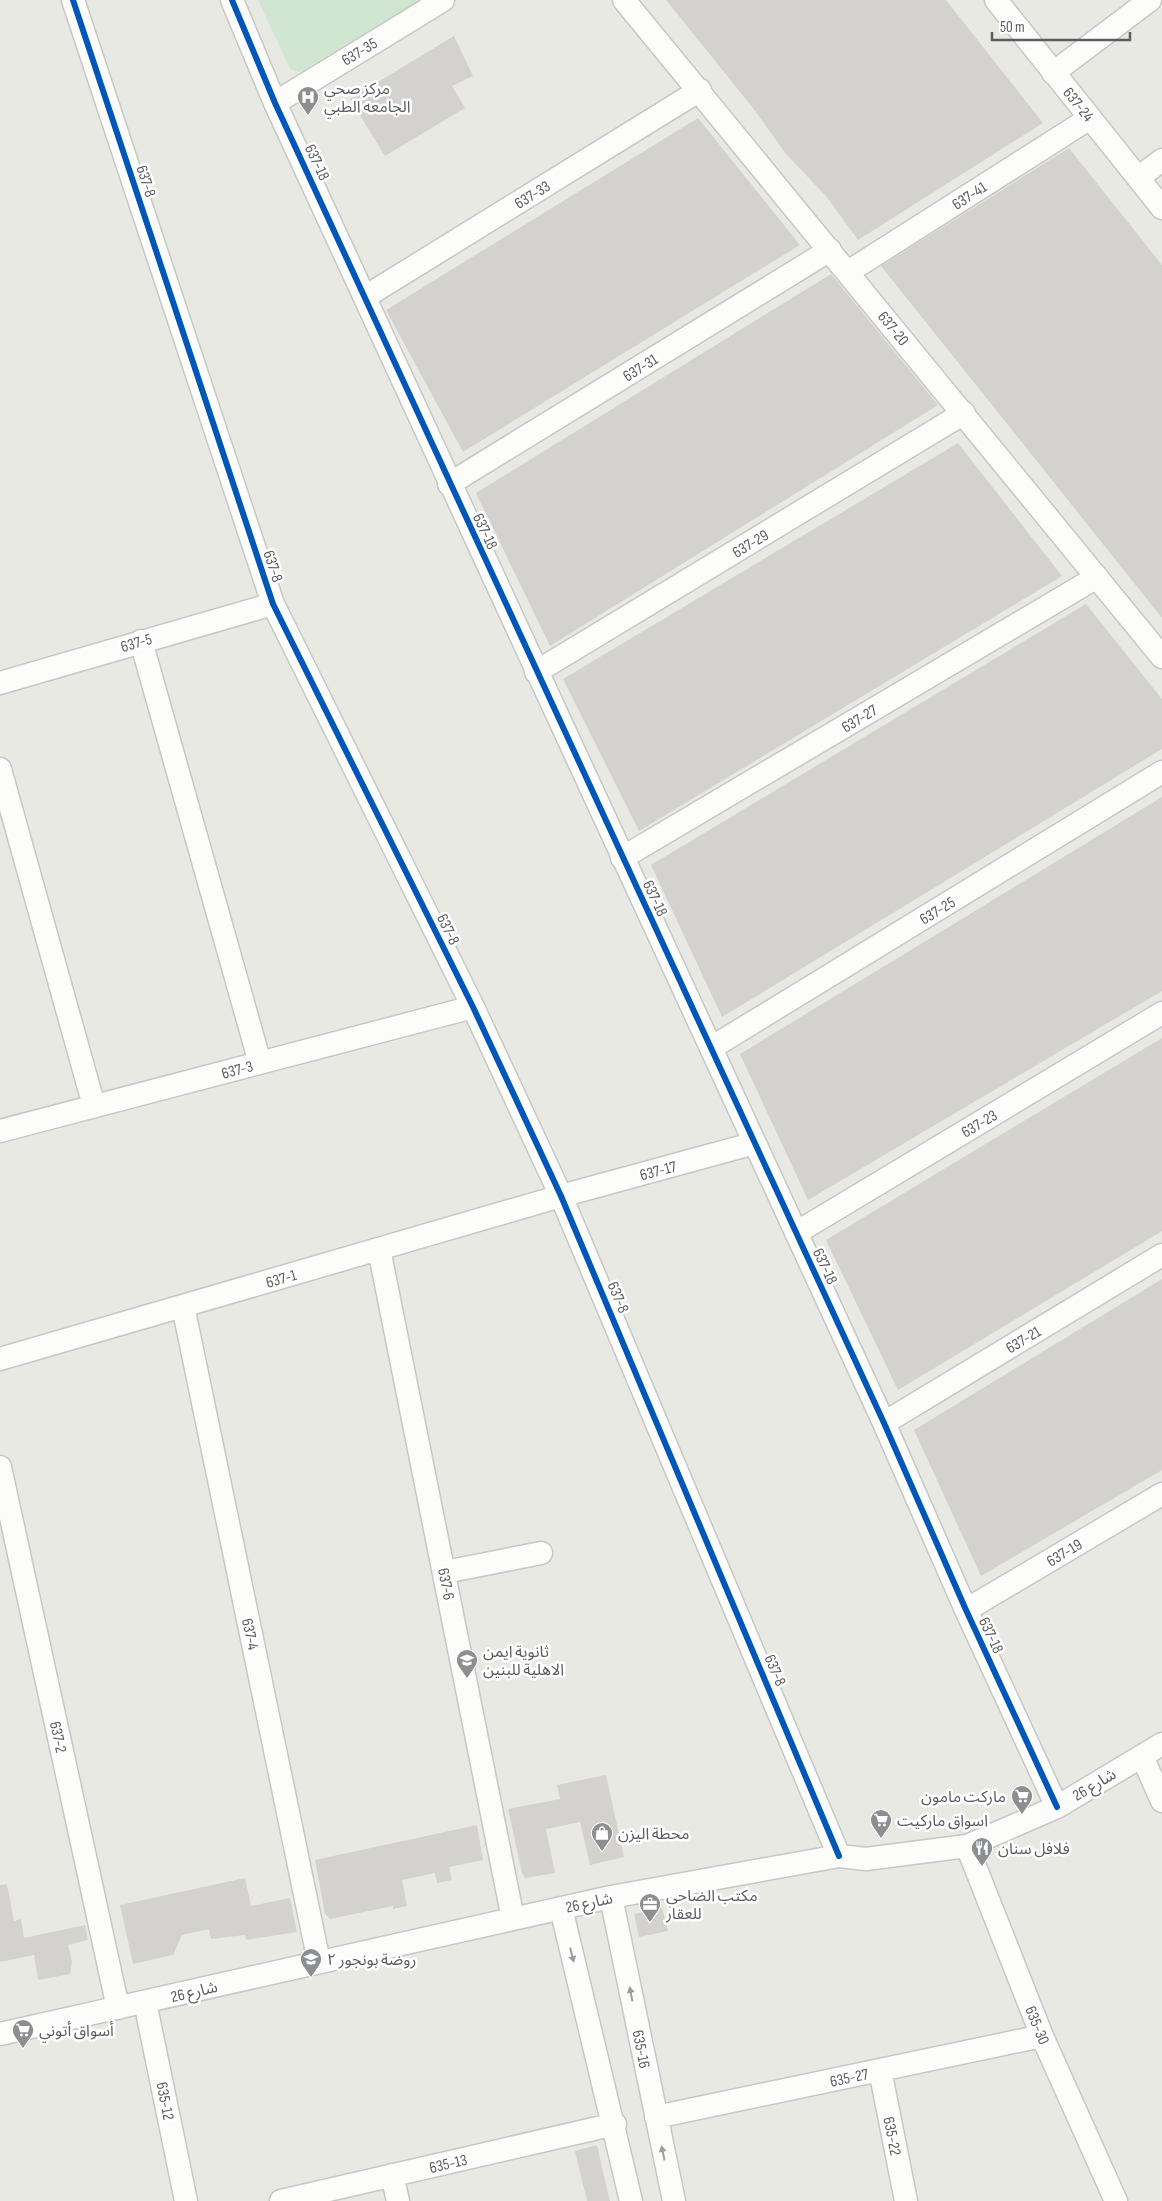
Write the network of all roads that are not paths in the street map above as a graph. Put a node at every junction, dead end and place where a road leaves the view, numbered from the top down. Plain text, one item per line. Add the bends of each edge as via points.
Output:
1 (73, 0) edge
2 (232, 0) edge
3 (443, 0) edge
4 (624, 0) edge
5 (996, 0) edge
6 (1150, 0) edge
7 (1053, 73) junction
8 (700, 90) junction
9 (275, 103) junction
10 (1090, 118) junction
11 (1162, 160) edge
12 (1138, 178) junction
13 (1162, 208) edge
14 (830, 250) junction
15 (848, 272) junction
16 (365, 297) junction
17 (964, 413) junction
18 (450, 484) junction
19 (1097, 577) junction
20 (273, 604) junction
21 (141, 641) junction
22 (1162, 657) edge
23 (536, 672) junction
24 (0, 683) edge
25 (0, 769) edge
26 (1162, 772) edge
27 (622, 858) junction
28 (473, 1008) junction
29 (1162, 1013) edge
30 (711, 1048) junction
31 (260, 1063) junction
32 (94, 1106) junction
33 (0, 1131) edge
34 (755, 1143) junction
35 (561, 1196) junction
36 (796, 1233) junction
37 (379, 1249) junction
38 (1162, 1255) edge
39 (183, 1306) junction
40 (0, 1359) edge
41 (884, 1423) junction
42 (0, 1467) edge
43 (1162, 1494) edge
44 (541, 1554) dead end
45 (445, 1572) junction
46 (966, 1610) junction
47 (1162, 1744) edge
48 (1142, 1756) junction
49 (1162, 1801) edge
50 (1057, 1807) junction
51 (967, 1846) junction
52 (840, 1856) junction
53 (611, 1897) junction
54 (561, 1908) junction
55 (513, 1919) junction
56 (319, 1962) junction
57 (145, 2002) junction
58 (118, 2008) junction
59 (0, 2034) edge
60 (1042, 2036) junction
61 (880, 2070) junction
62 (656, 2117) junction
63 (614, 2124) junction
64 (392, 2175) junction
65 (186, 2201) edge
66 (280, 2201) edge
67 (398, 2201) edge
68 (631, 2201) edge
69 (674, 2201) edge
70 (906, 2201) edge
71 (1116, 2201) edge

1 - 20 street, 637-8
2 - 9 street, 637-18
3 - 9 street, 637-35
4 - 8 street, 637-20
5 - 7 street, 637-24
6 - 7 street
7 - 10 street, 637-24
8 - 14 street, 637-20
8 - 16 street, 637-33
9 - 16 street, 637-18
10 - 12 street, 637-24
10 - 15 street, 637-41
11 - 12 street
12 - 13 street, 637-24
14 - 15 street, 637-20
14 - 18 street, 637-31
15 - 17 street, 637-20
16 - 18 street, 637-18
17 - 19 street, 637-20
17 - 23 street, 637-29
18 - 23 street, 637-18
19 - 22 street, 637-20
19 - 27 street, 637-27
20 - 21 street, 637-5
20 - 28 street, 637-8
21 - 24 street, 637-5
21 - 31 street
23 - 27 street, 637-18
25 - 32 street
26 - 30 street, 637-25
27 - 30 street, 637-18
28 - 31 street, 637-3
28 - 35 street, 637-8
29 - 36 street, 637-23
30 - 34 street, 637-18
31 - 32 street, 637-3
32 - 33 street, 637-3
34 - 35 street, 637-17
34 - 36 street, 637-18
35 - 37 street, 637-1
35 - 52 street, 637-8
36 - 41 street, 637-18
37 - 39 street, 637-1
37 - 45 street, 637-6
38 - 41 street, 637-21
39 - 40 street, 637-1
39 - 56 street, 637-4
41 - 46 street, 637-18
42 - 58 street, 637-2
43 - 46 street, 637-19
44 - 45 street
45 - 55 street, 637-6
46 - 50 street, 637-18
47 - 48 street, شارع 26
48 - 49 street
48 - 50 street, شارع 26
50 - 51 street, شارع 26
51 - 52 street, شارع 26 via 866,1859
51 - 60 street, 635-30
52 - 53 street, شارع 26
53 - 54 street, شارع 26
62 -> 53 street, 635-16
54 - 55 street, شارع 26
54 -> 63 street
55 - 56 street, شارع 26
56 - 57 street, شارع 26
57 - 58 street, شارع 26
57 - 65 street, 635-12
58 - 59 street, شارع 26
60 - 61 street, 635-27
60 - 71 street, 635-30
61 - 62 street, 635-27
61 - 70 street, 635-22
69 -> 62 street, 635-16
63 - 64 street, 635-13
63 - 68 street
64 - 66 street, 635-13
64 - 67 street

